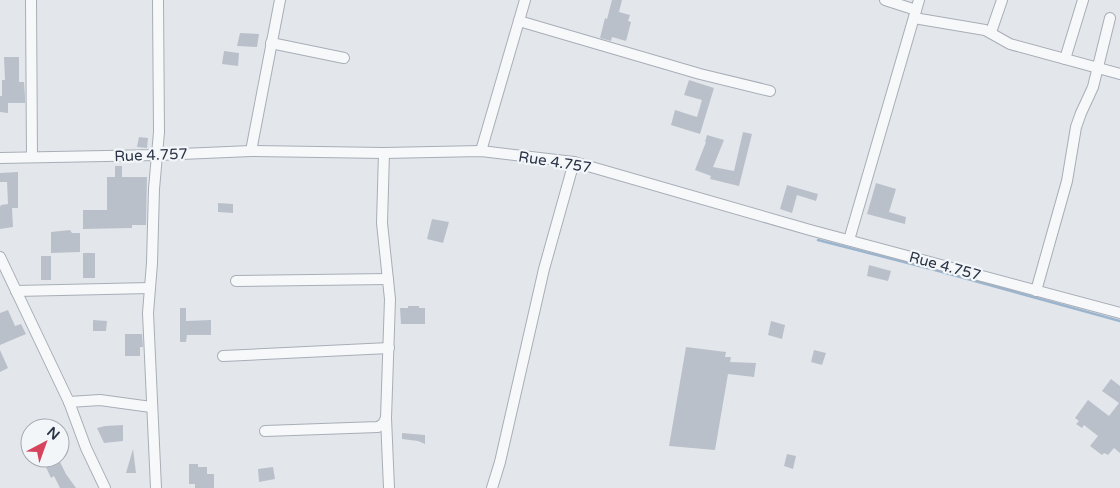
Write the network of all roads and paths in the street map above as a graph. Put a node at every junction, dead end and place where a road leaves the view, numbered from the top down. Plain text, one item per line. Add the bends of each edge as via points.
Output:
1 (31, 0) edge
2 (158, 0) edge
3 (280, 0) edge
4 (525, 0) edge
5 (885, 0) edge
6 (1002, 0) edge
7 (1083, 0) edge
8 (917, 9) edge
9 (1110, 18) dead end
10 (519, 20) junction
11 (991, 32) junction
12 (272, 43) junction
13 (344, 58) dead end
14 (1065, 59) junction
15 (1098, 68) junction
16 (1120, 74) edge
17 (770, 91) dead end
18 (252, 151) junction
19 (384, 152) junction
20 (481, 152) junction
21 (158, 156) junction
22 (32, 157) junction
23 (0, 158) edge
24 (574, 162) junction
25 (849, 240) junction
26 (0, 257) edge
27 (388, 279) junction
28 (236, 280) dead end
29 (150, 288) junction
30 (1036, 290) junction
31 (16, 291) junction
32 (1120, 313) edge
33 (389, 348) junction
34 (223, 356) dead end
35 (69, 402) junction
36 (151, 407) junction
37 (386, 418) junction
38 (265, 431) dead end
39 (105, 488) edge
40 (156, 488) edge
41 (389, 488) edge
42 (492, 488) edge

1 - 22 street
2 - 21 street
3 - 12 street
4 - 10 street
5 - 8 street
6 - 11 street
7 - 14 street
8 - 11 street
8 - 25 street
9 - 15 street
10 - 17 street via 700,74
10 - 20 street
11 - 14 street via 1010,44
12 - 13 street
12 - 18 street
14 - 15 street
15 - 16 street
15 - 30 street via 1076,127 1067,181
18 - 19 street, Rue 4.757
18 - 21 street, Rue 4.757
19 - 20 street, Rue 4.757
19 - 27 street via 382,223
20 - 24 street, Rue 4.757
21 - 22 street, Rue 4.757
21 - 29 street
22 - 23 street, Rue 4.757
24 - 25 street, Rue 4.757
24 - 42 street via 544,269
25 - 30 street, Rue 4.757
26 - 31 street
27 - 28 street
27 - 33 street
29 - 31 street
29 - 36 street
30 - 32 street, Rue 4.757
31 - 35 street
33 - 34 street
33 - 37 street
35 - 36 street via 100,400
35 - 39 street
36 - 40 street
37 - 38 street via 378,427
37 - 41 street

